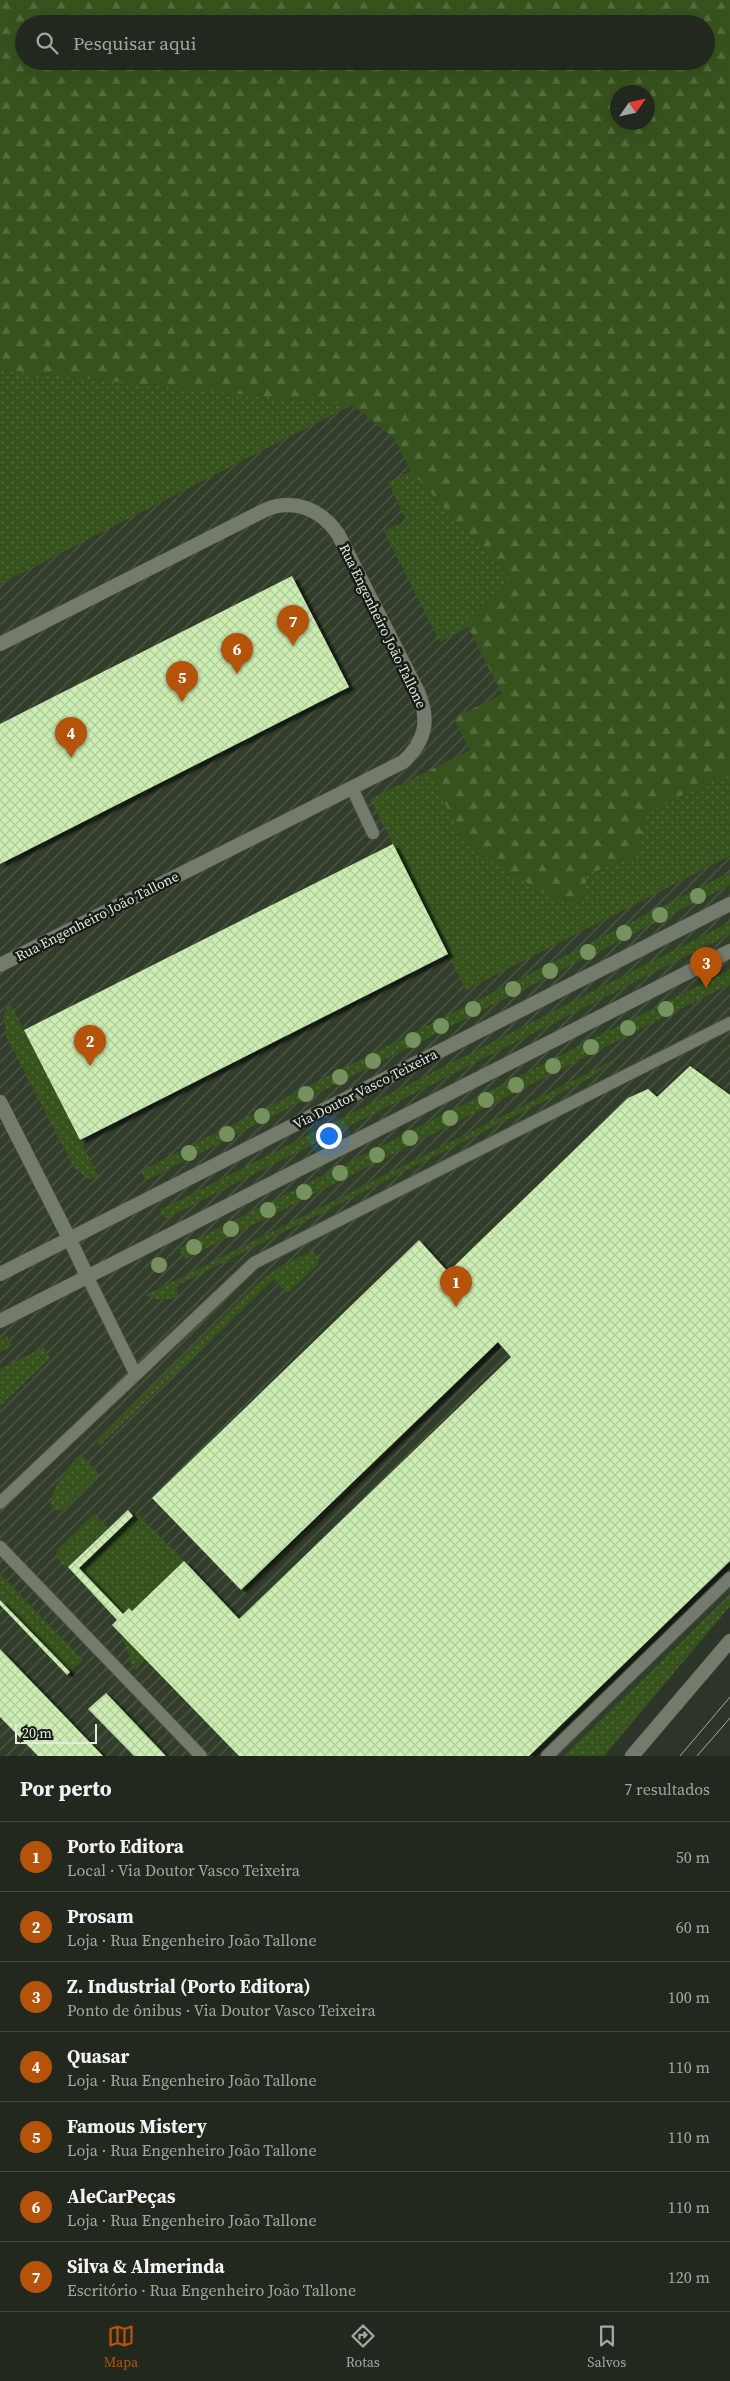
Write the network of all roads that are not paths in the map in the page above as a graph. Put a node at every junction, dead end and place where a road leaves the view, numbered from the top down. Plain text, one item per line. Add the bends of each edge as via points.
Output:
1 (0, 644) edge
2 (352, 788) junction
3 (373, 833) dead end
4 (730, 904) edge
5 (730, 951) edge
6 (0, 966) edge
7 (730, 1024) edge
8 (0, 1102) edge
9 (69, 1238) junction
10 (0, 1274) edge
11 (87, 1276) junction
12 (0, 1321) edge
13 (135, 1373) junction
14 (0, 1504) edge
15 (0, 1546) edge
16 (730, 1578) edge
17 (730, 1641) edge
18 (201, 1756) edge
19 (547, 1756) edge
20 (632, 1756) edge

1 - 2 main road, Rua Engenheiro João Tallone via 265,510 290,504 314,510 327,520 345,546 418,692 426,715 420,740 411,754
2 - 3 lane
2 - 6 main road, Rua Engenheiro João Tallone
4 - 9 main road, Via Doutor Vasco Teixeira
5 - 11 main road
7 - 13 lane via 254,1263
8 - 9 main road
9 - 10 main road, Via Doutor Vasco Teixeira
9 - 11 main road
11 - 12 main road
11 - 13 lane
13 - 14 lane
15 - 18 lane
16 - 19 lane
17 - 20 main road

